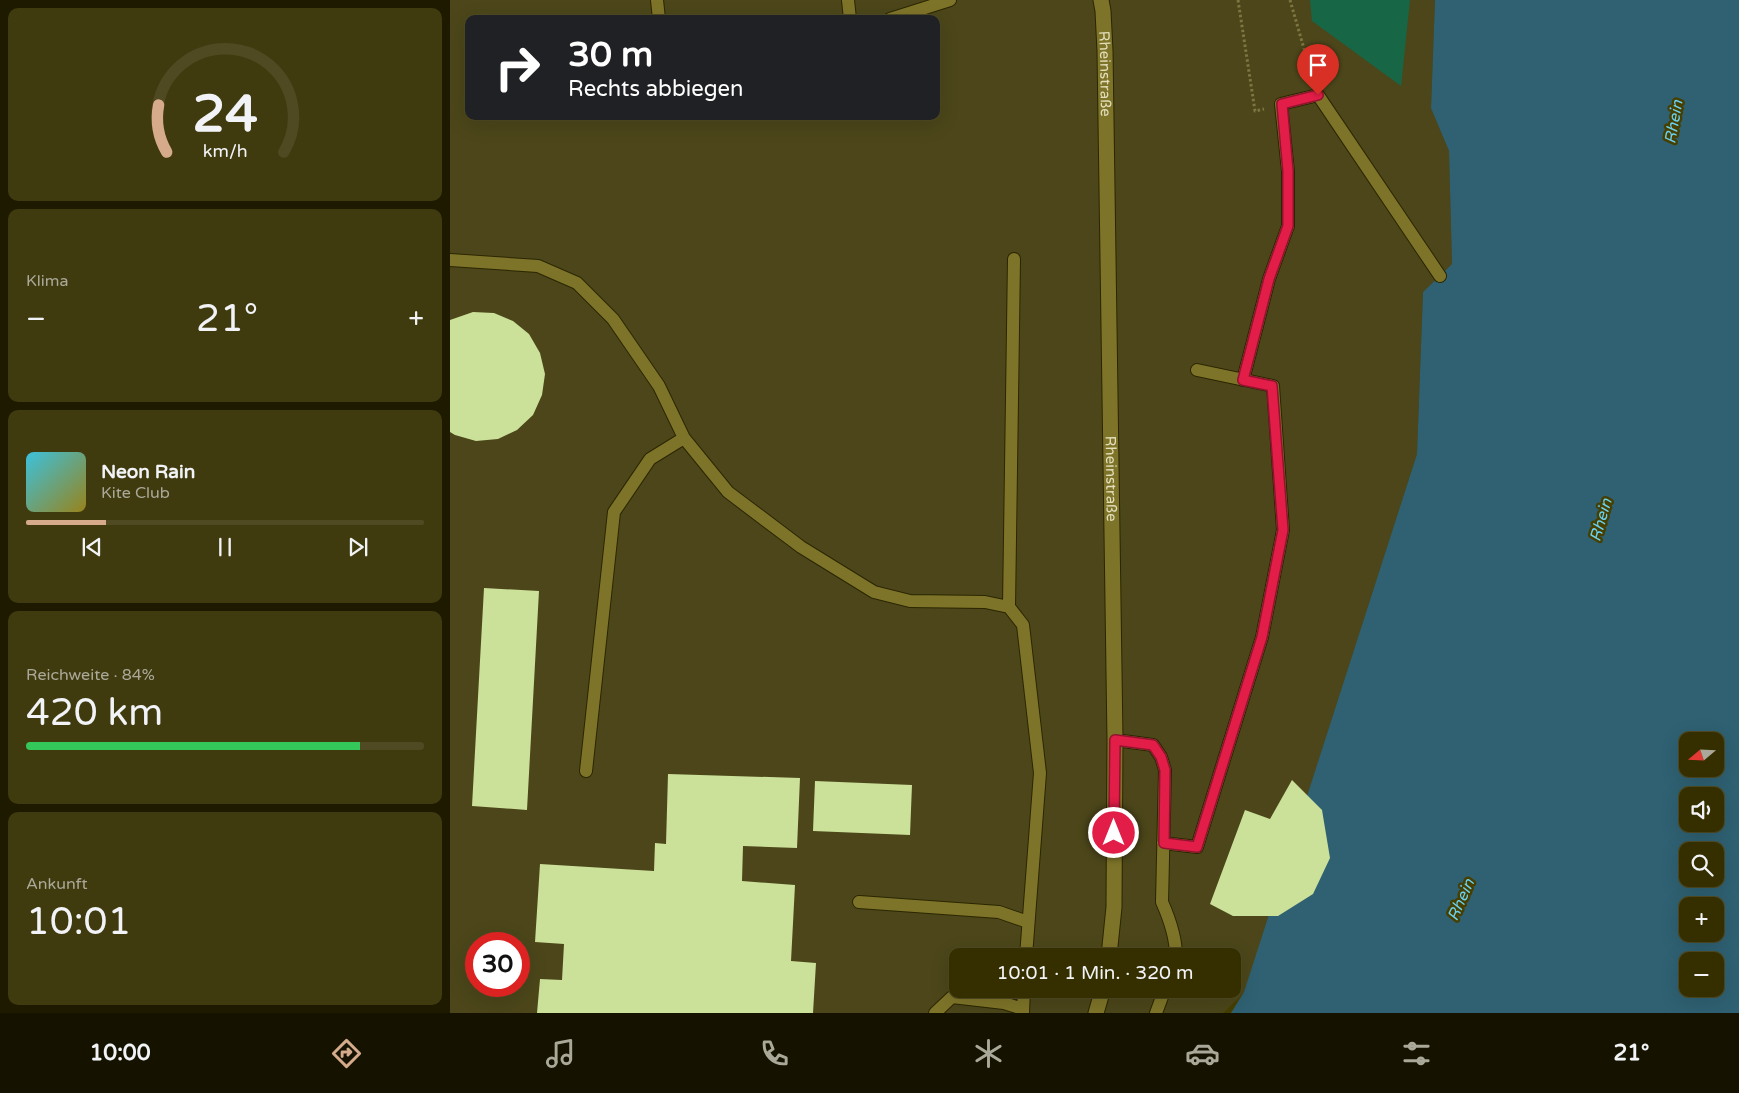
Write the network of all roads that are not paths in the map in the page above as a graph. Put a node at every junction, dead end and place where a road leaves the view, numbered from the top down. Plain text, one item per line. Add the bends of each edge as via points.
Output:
1 (657, 0) edge
2 (848, 0) edge
3 (950, 0) edge
4 (1101, 0) edge
5 (658, 15) edge
6 (850, 15) edge
7 (903, 15) edge
8 (1014, 259) dead end
9 (450, 260) edge
10 (1440, 276) dead end
11 (1197, 370) dead end
12 (1243, 380) junction
13 (684, 438) junction
14 (1009, 607) junction
15 (1115, 740) junction
16 (586, 771) dead end
17 (1164, 843) junction
18 (860, 902) dead end
19 (1028, 922) junction
20 (1026, 948) edge
21 (1110, 948) edge
22 (1176, 948) edge
23 (1024, 998) edge
24 (1101, 998) edge
25 (1162, 998) edge
26 (1023, 1011) edge
27 (935, 1013) edge
28 (1096, 1013) edge
29 (1156, 1013) edge

1 - 5 lane
2 - 6 lane
3 - 7 lane
4 - 15 street, Rheinstraße via 1105,51
8 - 14 lane
9 - 13 lane via 538,266 578,283 613,319 659,386
10 - 12 lane via 1318,95 1282,104 1288,171 1288,226 1269,279
11 - 12 lane
12 - 17 lane via 1272,386 1283,530 1262,637 1197,847
13 - 14 lane via 728,492 801,547 874,592 910,601 985,602
13 - 16 lane via 650,459 614,512
14 - 19 lane via 1023,625 1040,774
15 - 17 lane via 1153,745 1161,757 1165,770
15 - 21 street, Rheinstraße via 1114,907
17 - 22 lane via 1162,902
18 - 19 lane via 999,912
19 - 20 lane
23 - 26 lane
24 - 28 street
25 - 29 lane
26 - 27 lane via 1004,1003 952,997

